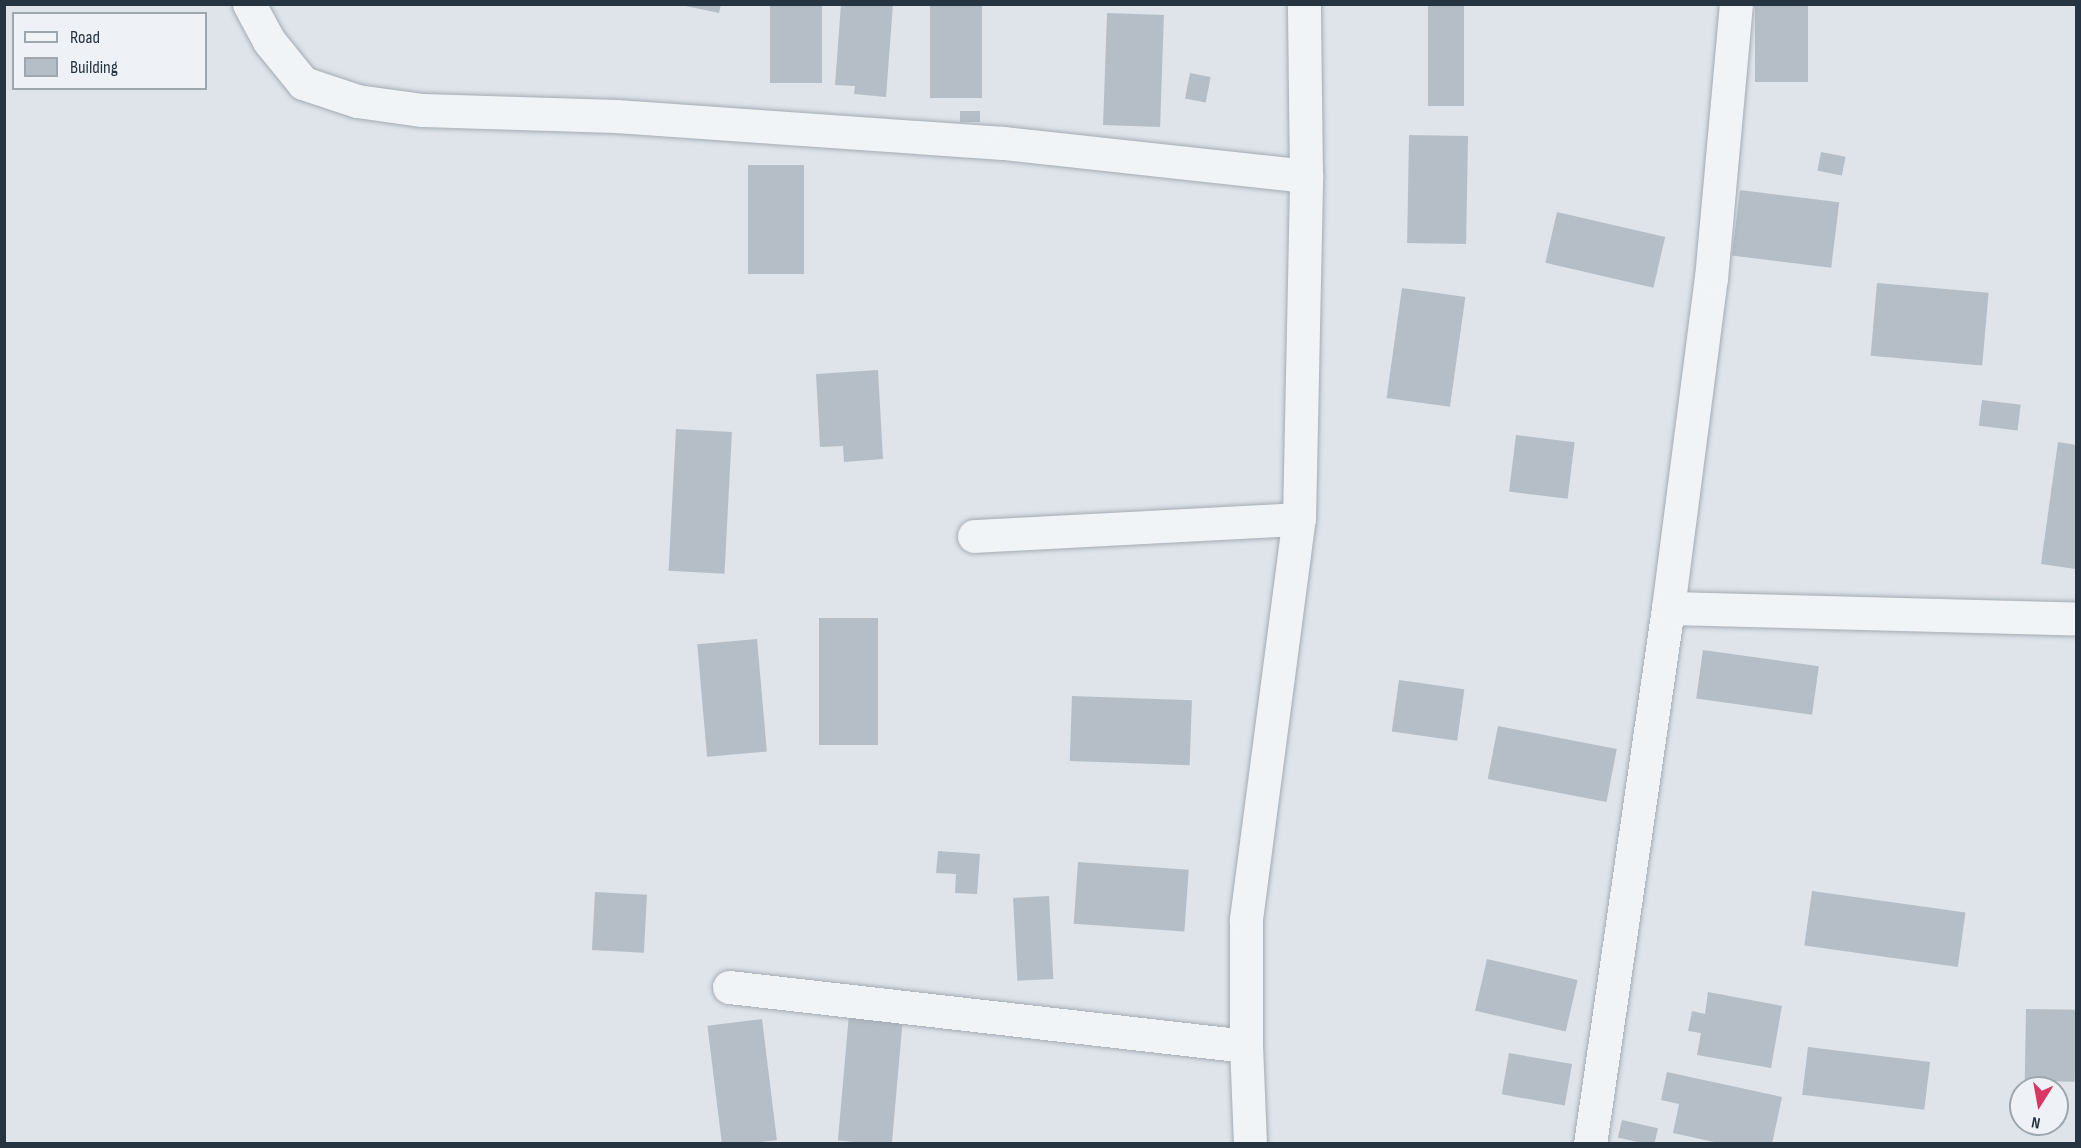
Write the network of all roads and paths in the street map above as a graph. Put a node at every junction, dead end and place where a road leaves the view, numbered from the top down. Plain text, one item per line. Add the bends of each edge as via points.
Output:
1 (249, 4) edge
2 (1304, 4) edge
3 (1736, 4) edge
4 (1305, 176) junction
5 (1299, 519) junction
6 (974, 536) dead end
7 (1668, 608) junction
8 (2076, 619) edge
9 (729, 987) dead end
10 (1246, 1046) junction
11 (1250, 1143) edge
12 (1590, 1143) edge

1 - 4 street via 269,41 303,83 357,101 422,110 616,116 1003,143
2 - 4 street
3 - 7 street via 1711,278
4 - 5 street
5 - 6 street
5 - 10 street via 1246,919
7 - 8 street
7 - 12 street
9 - 10 street
10 - 11 street

